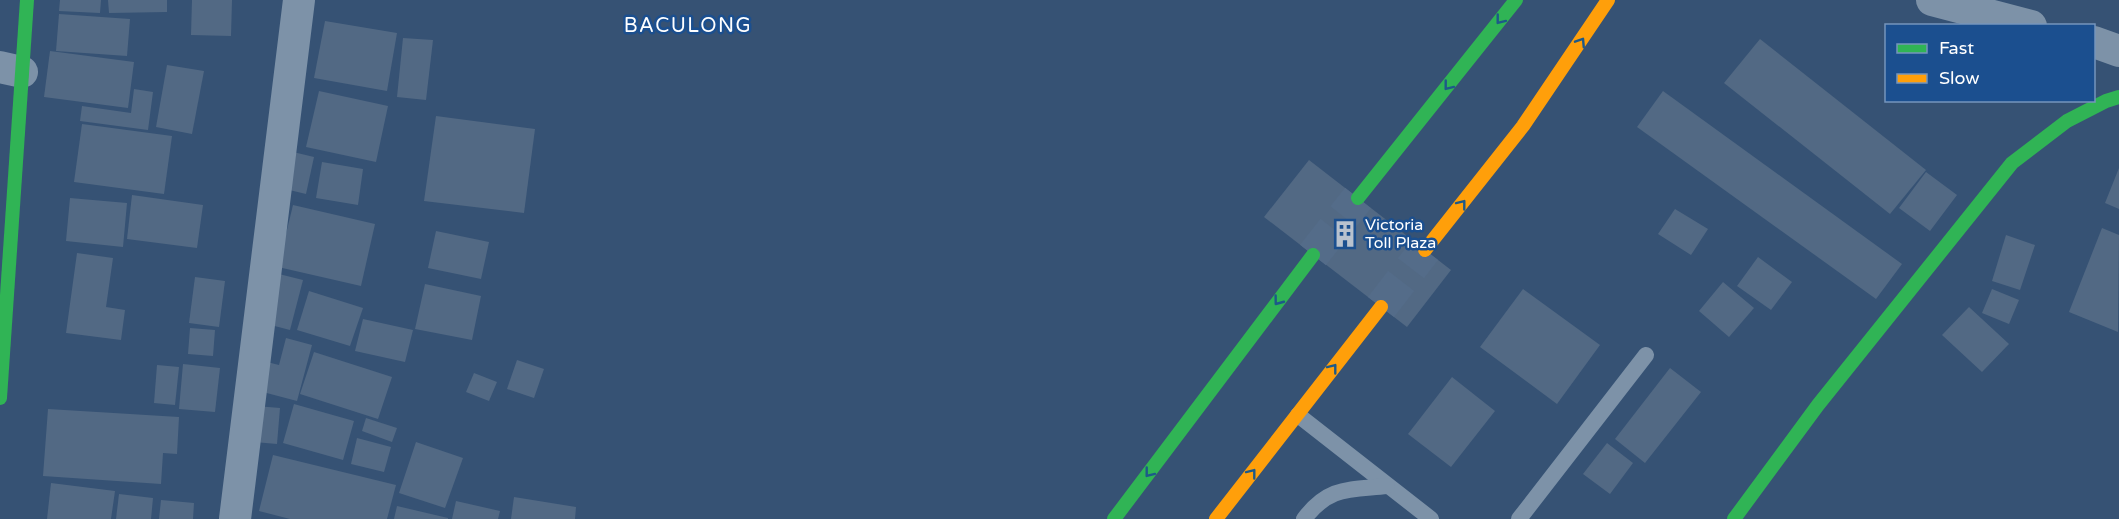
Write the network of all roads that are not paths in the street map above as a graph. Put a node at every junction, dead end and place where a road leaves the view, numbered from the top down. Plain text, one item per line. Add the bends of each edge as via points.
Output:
1 (27, 0) edge
2 (299, 0) edge
3 (1516, 0) edge
4 (1608, 0) edge
5 (1932, 0) edge
6 (2023, 24) edge
7 (2095, 42) edge
8 (2119, 51) edge
9 (11, 70) edge
10 (2119, 97) edge
11 (1358, 198) tunnel mouth
12 (1425, 250) tunnel mouth
13 (1313, 255) tunnel mouth
14 (1381, 307) tunnel mouth
15 (1646, 355) dead end
16 (0, 398) edge
17 (1298, 415) junction
18 (1387, 486) junction
19 (235, 519) edge
20 (1113, 519) edge
21 (1216, 519) edge
22 (1304, 519) edge
23 (1431, 519) edge
24 (1519, 519) edge
25 (1734, 519) edge

1 - 9 main road
2 - 19 street
3 -> 11 main road
12 -> 4 main road via 1523,126
5 - 6 street
7 - 8 street
9 - 16 main road
10 - 25 main road via 2067,120 2012,163 1818,405
13 -> 20 main road
17 -> 14 main road
15 - 24 lane
17 - 18 lane
21 -> 17 main road
18 - 22 lane via 1338,491 1314,506
18 - 23 lane

